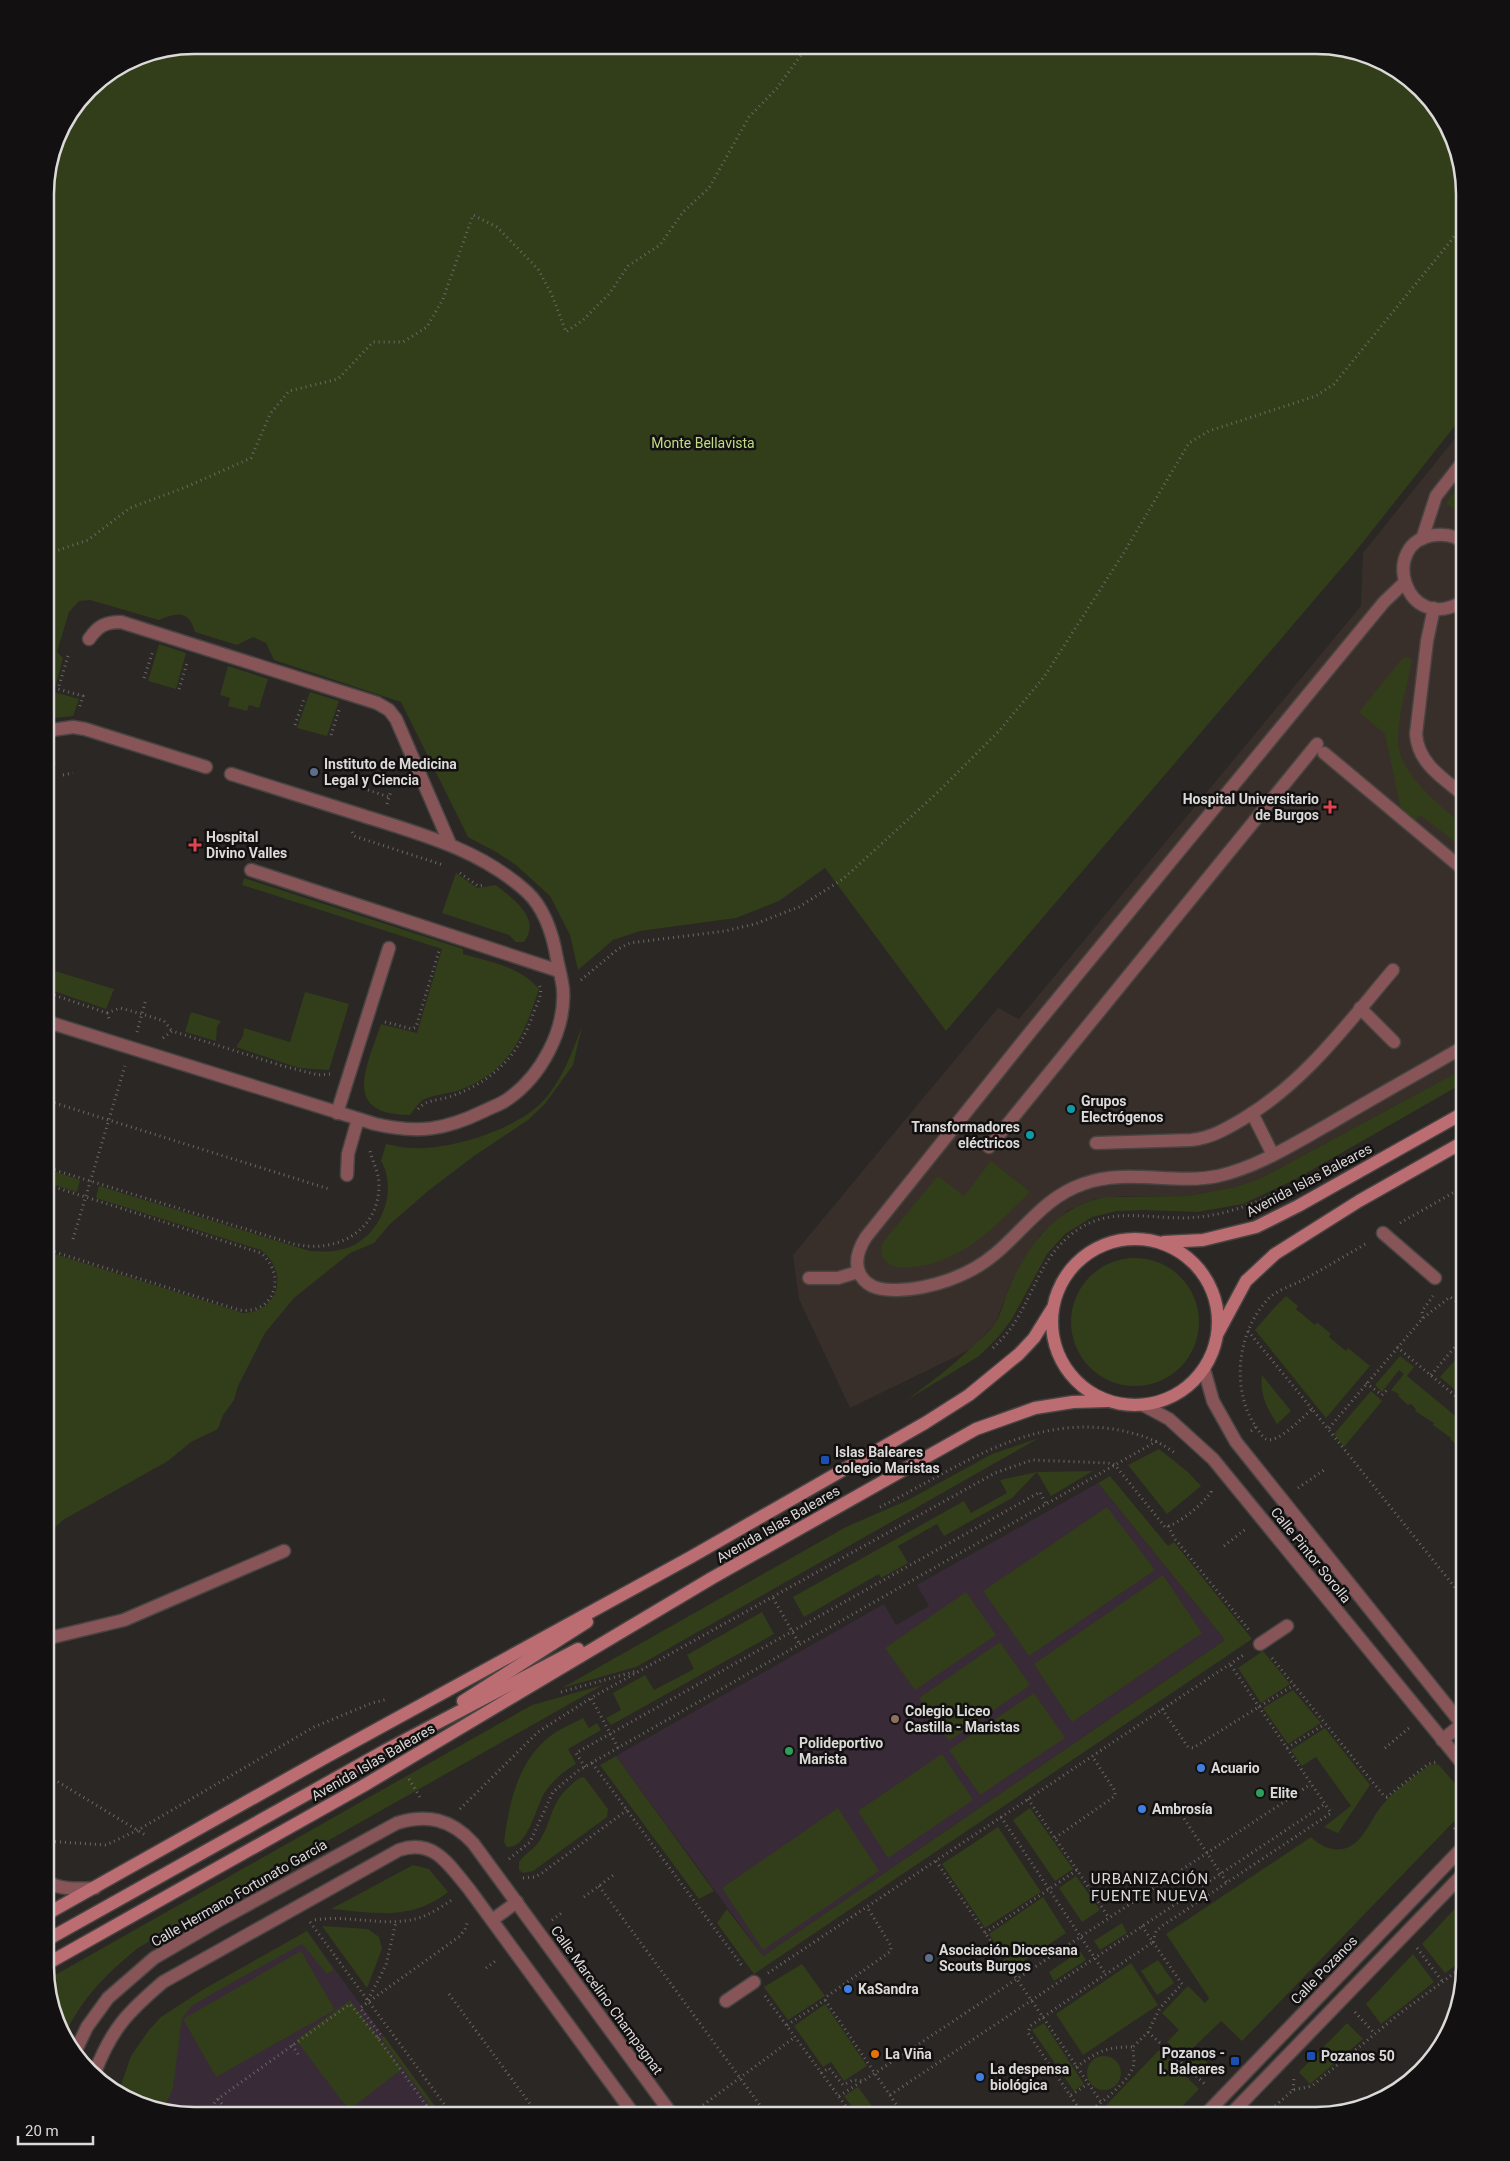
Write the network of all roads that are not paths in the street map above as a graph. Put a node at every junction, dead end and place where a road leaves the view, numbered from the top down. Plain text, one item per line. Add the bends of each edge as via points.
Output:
1 (1456, 470) edge
2 (1422, 539) junction
3 (1456, 539) edge
4 (1404, 583) junction
5 (1456, 606) edge
6 (1434, 608) junction
7 (89, 639) dead end
8 (54, 730) edge
9 (206, 767) dead end
10 (231, 774) dead end
11 (1456, 789) edge
12 (450, 844) junction
13 (250, 870) dead end
14 (1456, 871) edge
15 (389, 948) dead end
16 (1393, 970) dead end
17 (559, 971) junction
18 (1360, 1008) junction
19 (54, 1024) edge
20 (1394, 1042) dead end
21 (1456, 1051) edge
22 (337, 1112) junction
23 (1252, 1113) junction
24 (1456, 1117) edge
25 (358, 1119) junction
26 (1096, 1143) dead end
27 (989, 1146) dead end
28 (1456, 1147) edge
29 (1273, 1155) junction
30 (347, 1175) dead end
31 (1383, 1233) road end
32 (1157, 1242) junction
33 (858, 1272) junction
34 (809, 1278) dead end
35 (1435, 1278) dead end
36 (1052, 1309) junction
37 (1218, 1333) junction
38 (1204, 1369) junction
39 (1108, 1401) junction
40 (1143, 1405) junction
41 (284, 1551) dead end
42 (691, 1557) junction
43 (712, 1578) junction
44 (1287, 1626) dead end
45 (54, 1637) edge
46 (1260, 1644) road end
47 (1456, 1716) edge
48 (1456, 1731) edge
49 (1442, 1740) junction
50 (386, 1750) junction
51 (1456, 1756) edge
52 (453, 1825) joint
53 (1456, 1857) edge
54 (1456, 1881) edge
55 (54, 1885) edge
56 (95, 1888) junction
57 (517, 1902) junction
58 (54, 1910) edge
59 (492, 1920) junction
60 (54, 1937) edge
61 (54, 1960) edge
62 (754, 1982) road end
63 (726, 2001) dead end
64 (78, 2045) edge
65 (97, 2067) edge
66 (628, 2107) edge
67 (666, 2107) edge
68 (1213, 2107) edge
69 (1238, 2107) edge

1 - 2 street via 1436,496
2 - 3 street via 1441,534
2 - 4 street via 1405,558
4 - 6 street via 1416,600
4 - 33 street via 1384,602 1205,818 866,1237 859,1248
5 - 6 street
6 - 11 street via 1427,641 1417,744 1431,768
7 - 12 street via 102,625 121,622 377,703 396,719
8 - 9 street via 85,729
10 - 12 street
12 - 17 street via 502,872 536,901 547,921
13 - 17 street
14 - 27 street via 1321,749
15 - 22 street
16 - 18 street
17 - 25 street via 563,990 558,1027 549,1051 532,1077 507,1100 456,1124 434,1128 405,1130
18 - 20 street
18 - 23 street via 1312,1066
19 - 22 street
21 - 29 street
22 - 25 street
23 - 26 street via 1204,1139
23 - 29 street
24 - 32 main road, Avenida Islas Baleares via 1256,1227 1203,1240
25 - 30 street via 348,1154
28 - 37 main road via 1359,1201 1275,1254 1246,1281
29 - 33 street via 1238,1170 1202,1178 1107,1178 1083,1184 1046,1204 994,1255 950,1280 911,1289 886,1289 868,1284
31 - 35 street
32 - 36 main road via 1136,1238 1099,1246 1070,1268 1060,1283
32 - 37 main road via 1186,1256 1206,1279 1217,1306
33 - 34 street via 838,1278
36 - 39 main road via 1051,1326 1062,1364 1073,1379
36 - 42 main road, Avenida Islas Baleares via 1034,1338 1019,1354 969,1395
37 - 38 main road
38 - 40 main road via 1190,1385 1171,1397
38 - 47 street, Calle Pintor Sorolla via 1213,1401 1236,1442
39 - 40 main road
39 - 43 main road, Avenida Islas Baleares via 1035,1408 976,1429
40 - 49 street, Calle Pintor Sorolla via 1170,1419 1213,1459
41 - 45 street via 124,1620
42 - 50 main road, Avenida Islas Baleares
42 - 56 main road, Avenida Islas Baleares
43 - 50 main road, Avenida Islas Baleares
43 - 61 main road, Avenida Islas Baleares via 363,1786
44 - 46 street
48 - 49 street, Calle Pintor Sorolla
49 - 51 street, Calle Pintor Sorolla
50 - 60 main road, Avenida Islas Baleares
52 - 57 street, Calle Marcelino Champagnat via 469,1839
52 - 64 street, Calle Hermano Fortunato García via 419,1818 397,1823 174,1946 134,1973 108,1998 86,2027
53 - 68 street, Calle Pozanos
54 - 69 street
55 - 56 street via 70,1889
56 - 58 main road, Avenida Islas Baleares
57 - 59 street
57 - 67 street, Calle Marcelino Champagnat
59 - 65 street via 445,1860 435,1852 410,1846 399,1850 163,1982 124,2018
59 - 66 street
62 - 63 street

